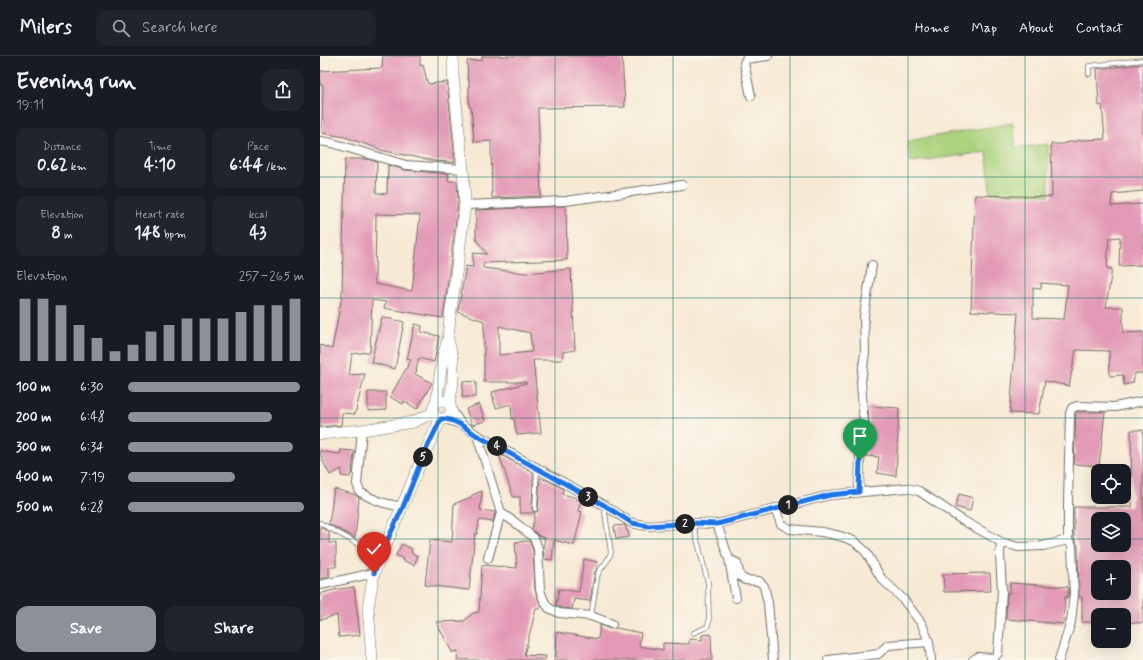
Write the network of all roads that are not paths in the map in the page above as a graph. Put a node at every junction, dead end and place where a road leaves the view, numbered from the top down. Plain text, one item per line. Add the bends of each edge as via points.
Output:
1 (453, 56) edge
2 (768, 56) edge
3 (1143, 60) edge
4 (1089, 74) dead end
5 (751, 96) dead end
6 (320, 141) edge
7 (464, 169) junction
8 (682, 185) dead end
9 (465, 205) junction
10 (872, 265) dead end
11 (1143, 401) edge
12 (442, 411) junction
13 (362, 430) junction
14 (320, 434) edge
15 (476, 435) junction
16 (537, 468) junction
17 (859, 492) junction
18 (604, 505) junction
19 (403, 507) junction
20 (775, 508) junction
21 (534, 509) dead end
22 (501, 513) junction
23 (320, 523) edge
24 (693, 523) junction
25 (717, 524) junction
26 (1068, 540) junction
27 (1001, 542) junction
28 (380, 556) junction
29 (488, 558) dead end
30 (729, 558) junction
31 (374, 573) junction
32 (320, 585) edge
33 (736, 598) dead end
34 (591, 616) junction
35 (612, 624) dead end
36 (693, 633) dead end
37 (929, 642) junction
38 (372, 660) edge
39 (773, 660) edge
40 (828, 660) edge
41 (931, 660) edge
42 (973, 660) edge
43 (1059, 660) edge

1 - 7 street
2 - 5 street via 746,59 744,63
3 - 4 lane via 1089,66
6 - 7 street via 406,165
7 - 9 street
8 - 9 street via 565,201
9 - 12 street via 448,339 443,356
10 - 17 street via 864,316 865,353 861,382 864,424
11 - 26 street via 1115,407 1072,408
12 - 13 street via 413,422
12 - 15 street
12 - 19 street
13 - 14 street
13 - 19 street via 357,484 360,492 385,504
15 - 16 street
15 - 22 street
16 - 18 street
16 - 21 lane
17 - 20 street via 830,495
17 - 27 street via 907,488 920,491 962,520
18 - 24 street via 632,523 648,526
18 - 34 lane via 611,553 598,573
19 - 28 street
20 - 25 street
20 - 37 street via 780,524 790,529 840,536 854,542 866,552 881,578 903,599 922,624
22 - 29 street
22 - 34 street via 534,538 538,549 540,590 549,608 559,613
23 - 28 lane
24 - 25 street
24 - 36 lane via 708,582 709,622 707,627
25 - 30 street
26 - 27 street via 1043,546 1018,547
26 - 43 street via 1072,546 1074,594 1071,622
27 - 42 street via 1002,591 998,653 994,658 978,657
28 - 31 street
30 - 33 street
30 - 39 street via 737,563 740,576 745,580 758,581 764,586
31 - 32 street
31 - 38 street via 368,607
34 - 35 street
37 - 40 street via 888,645 878,654
37 - 41 street

